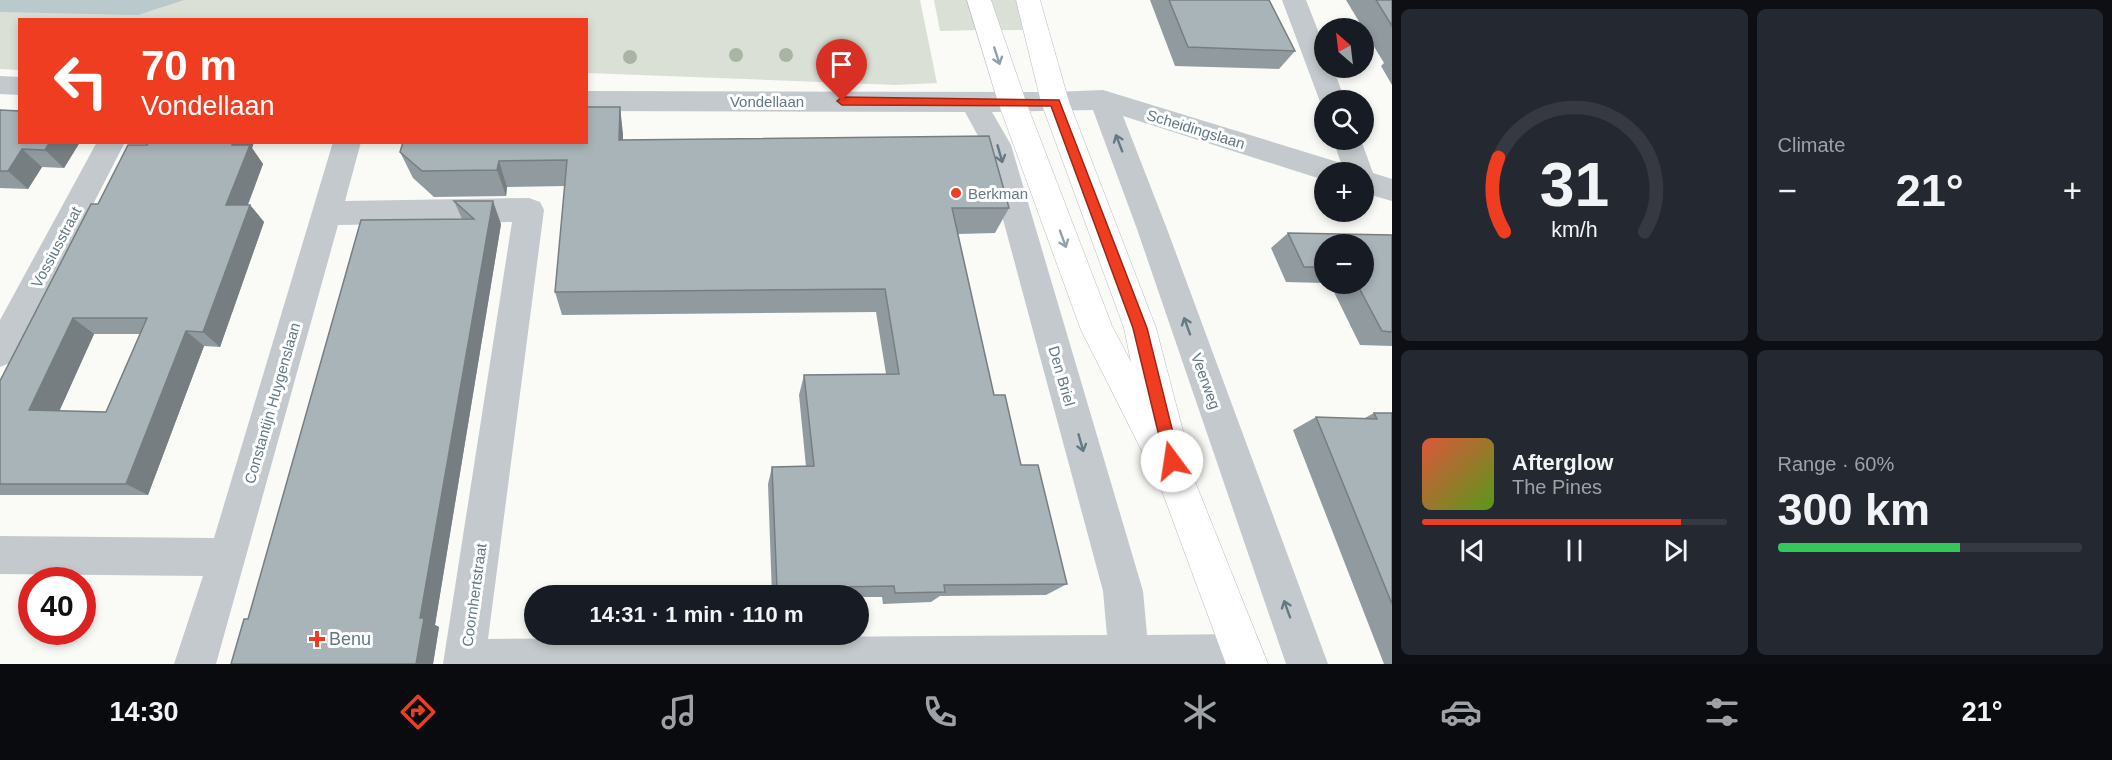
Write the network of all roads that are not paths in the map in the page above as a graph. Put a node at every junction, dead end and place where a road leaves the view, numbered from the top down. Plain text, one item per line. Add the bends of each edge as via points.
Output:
1 (979, 0) edge
2 (1028, 0) edge
3 (1294, 0) edge
4 (0, 85) edge
5 (18, 86) edge
6 (1328, 90) edge
7 (1103, 100) junction
8 (588, 101) edge
9 (973, 102) junction
10 (1012, 102) junction
11 (1055, 102) junction
12 (110, 144) edge
13 (346, 144) edge
14 (1314, 166) edge
15 (1374, 185) edge
16 (1392, 190) edge
17 (326, 213) junction
18 (0, 352) edge
19 (1178, 484) junction
20 (0, 555) edge
21 (228, 557) junction
22 (1129, 657) junction
23 (1246, 660) edge
24 (465, 662) edge
25 (195, 664) edge
26 (1307, 664) edge

1 -> 10 street
2 - 11 street
3 - 6 street
4 - 5 street
7 - 11 street, Scheidingslaan
7 - 14 street, Scheidingslaan
26 -> 7 street, Veerweg
8 - 9 street, Vondellaan
9 - 10 street, Vondellaan
9 -> 22 street, Den Briel via 998,145 1123,591
10 - 11 street, Vondellaan
10 -> 19 street via 1097,330
11 - 19 street via 1140,328
12 - 18 street, Vossiusstraat
13 - 17 street, Constantijn Huygenslaan
15 - 16 street
17 - 21 street, Constantijn Huygenslaan
17 - 24 street, Coornhertstraat via 529,210
19 - 23 street
20 - 21 street
21 - 25 street, Constantijn Huygenslaan
22 - 23 street, Coornhertstraat
22 - 24 street, Coornhertstraat

